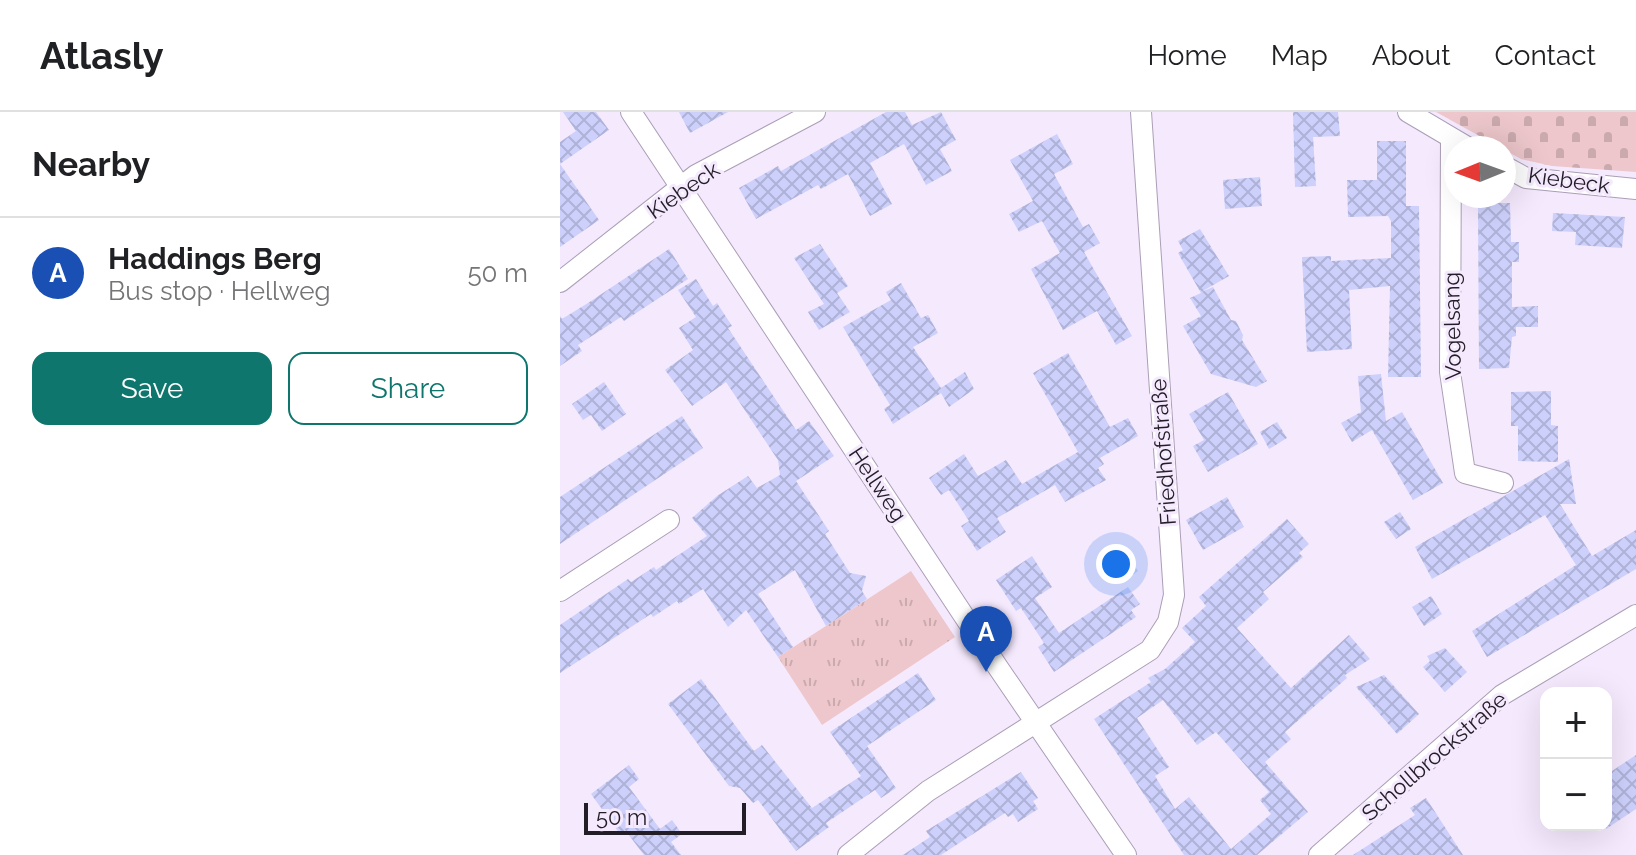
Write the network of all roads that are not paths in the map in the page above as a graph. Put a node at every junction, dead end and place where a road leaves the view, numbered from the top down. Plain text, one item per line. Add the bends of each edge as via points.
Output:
1 (631, 112) edge
2 (815, 112) edge
3 (1141, 112) edge
4 (1408, 112) edge
5 (1447, 136) edge
6 (1516, 173) edge
7 (680, 188) junction
8 (1636, 189) edge
9 (1457, 208) edge
10 (560, 282) edge
11 (1503, 483) dead end
12 (669, 520) dead end
13 (560, 591) edge
14 (1636, 615) edge
15 (1035, 723) junction
16 (848, 855) edge
17 (1126, 855) edge
18 (1319, 855) edge

1 - 7 street, Hellweg
2 - 7 street, Kiebeck
3 - 15 street, Friedhofstraße via 1174,595 1168,622 1150,650
4 - 5 street
6 - 8 street, Kiebeck via 1526,178
7 - 10 street, Kiebeck
7 - 15 street, Hellweg
9 - 11 street, Vogelsang via 1450,372 1465,473
12 - 13 street
14 - 18 street, Schollbrockstraße via 1502,695
15 - 16 street, Friedhofstraße via 928,791
15 - 17 street, Hellweg

